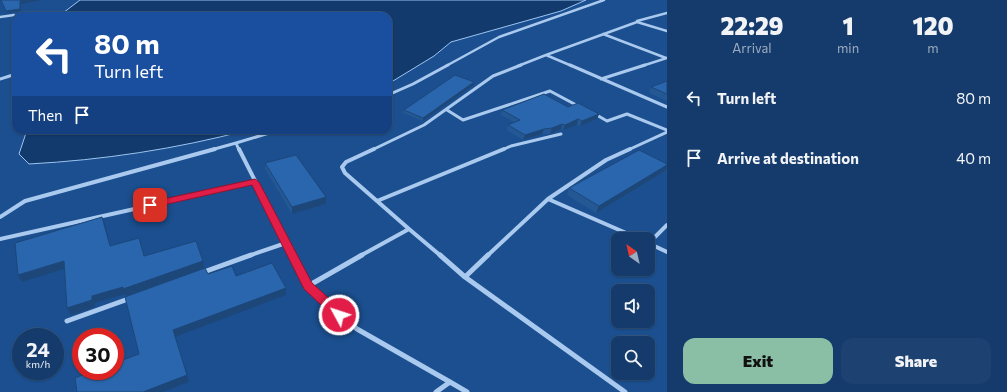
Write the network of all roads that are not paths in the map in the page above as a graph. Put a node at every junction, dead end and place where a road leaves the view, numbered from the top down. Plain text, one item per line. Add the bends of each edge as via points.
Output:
1 (604, 0) edge
2 (667, 13) edge
3 (12, 15) edge
4 (0, 17) edge
5 (637, 22) junction
6 (667, 31) edge
7 (603, 34) junction
8 (546, 55) junction
9 (667, 58) edge
10 (12, 75) edge
11 (0, 79) edge
12 (601, 79) junction
13 (392, 93) edge
14 (582, 108) edge
15 (667, 108) edge
16 (447, 110) junction
17 (588, 111) edge
18 (667, 130) edge
19 (266, 134) edge
20 (560, 134) dead end
21 (236, 143) junction
22 (255, 182) junction
23 (548, 199) junction
24 (377, 201) junction
25 (0, 217) edge
26 (667, 225) edge
27 (409, 229) junction
28 (624, 232) edge
29 (655, 236) edge
30 (0, 239) edge
31 (286, 243) junction
32 (655, 246) edge
33 (667, 252) edge
34 (195, 275) edge
35 (465, 277) junction
36 (308, 286) junction
37 (135, 296) edge
38 (68, 320) dead end
39 (450, 382) junction
40 (436, 392) edge
41 (467, 392) edge
42 (625, 392) edge

1 - 13 street via 499,36
2 - 5 street
3 - 4 street
5 - 6 street
5 - 7 street
7 - 8 street
7 - 9 street
8 - 12 street
8 - 16 street via 493,76
9 - 12 street
10 - 11 street
12 - 15 street
14 - 16 street via 550,92 463,120
16 - 24 street via 424,125 346,162 342,167 345,173
17 - 18 street via 607,121 627,114
18 - 23 street via 606,160
19 - 21 street
20 - 24 street via 511,146
21 - 22 street
21 - 25 street via 26,201
22 - 30 street
22 - 31 street
23 - 28 street
23 - 35 street
24 - 27 street
26 - 29 street
27 - 35 street
27 - 36 street
31 - 34 street
31 - 36 street
32 - 33 street
35 - 42 street
36 - 39 street via 330,308 358,329
37 - 38 street
39 - 40 street
39 - 41 street

